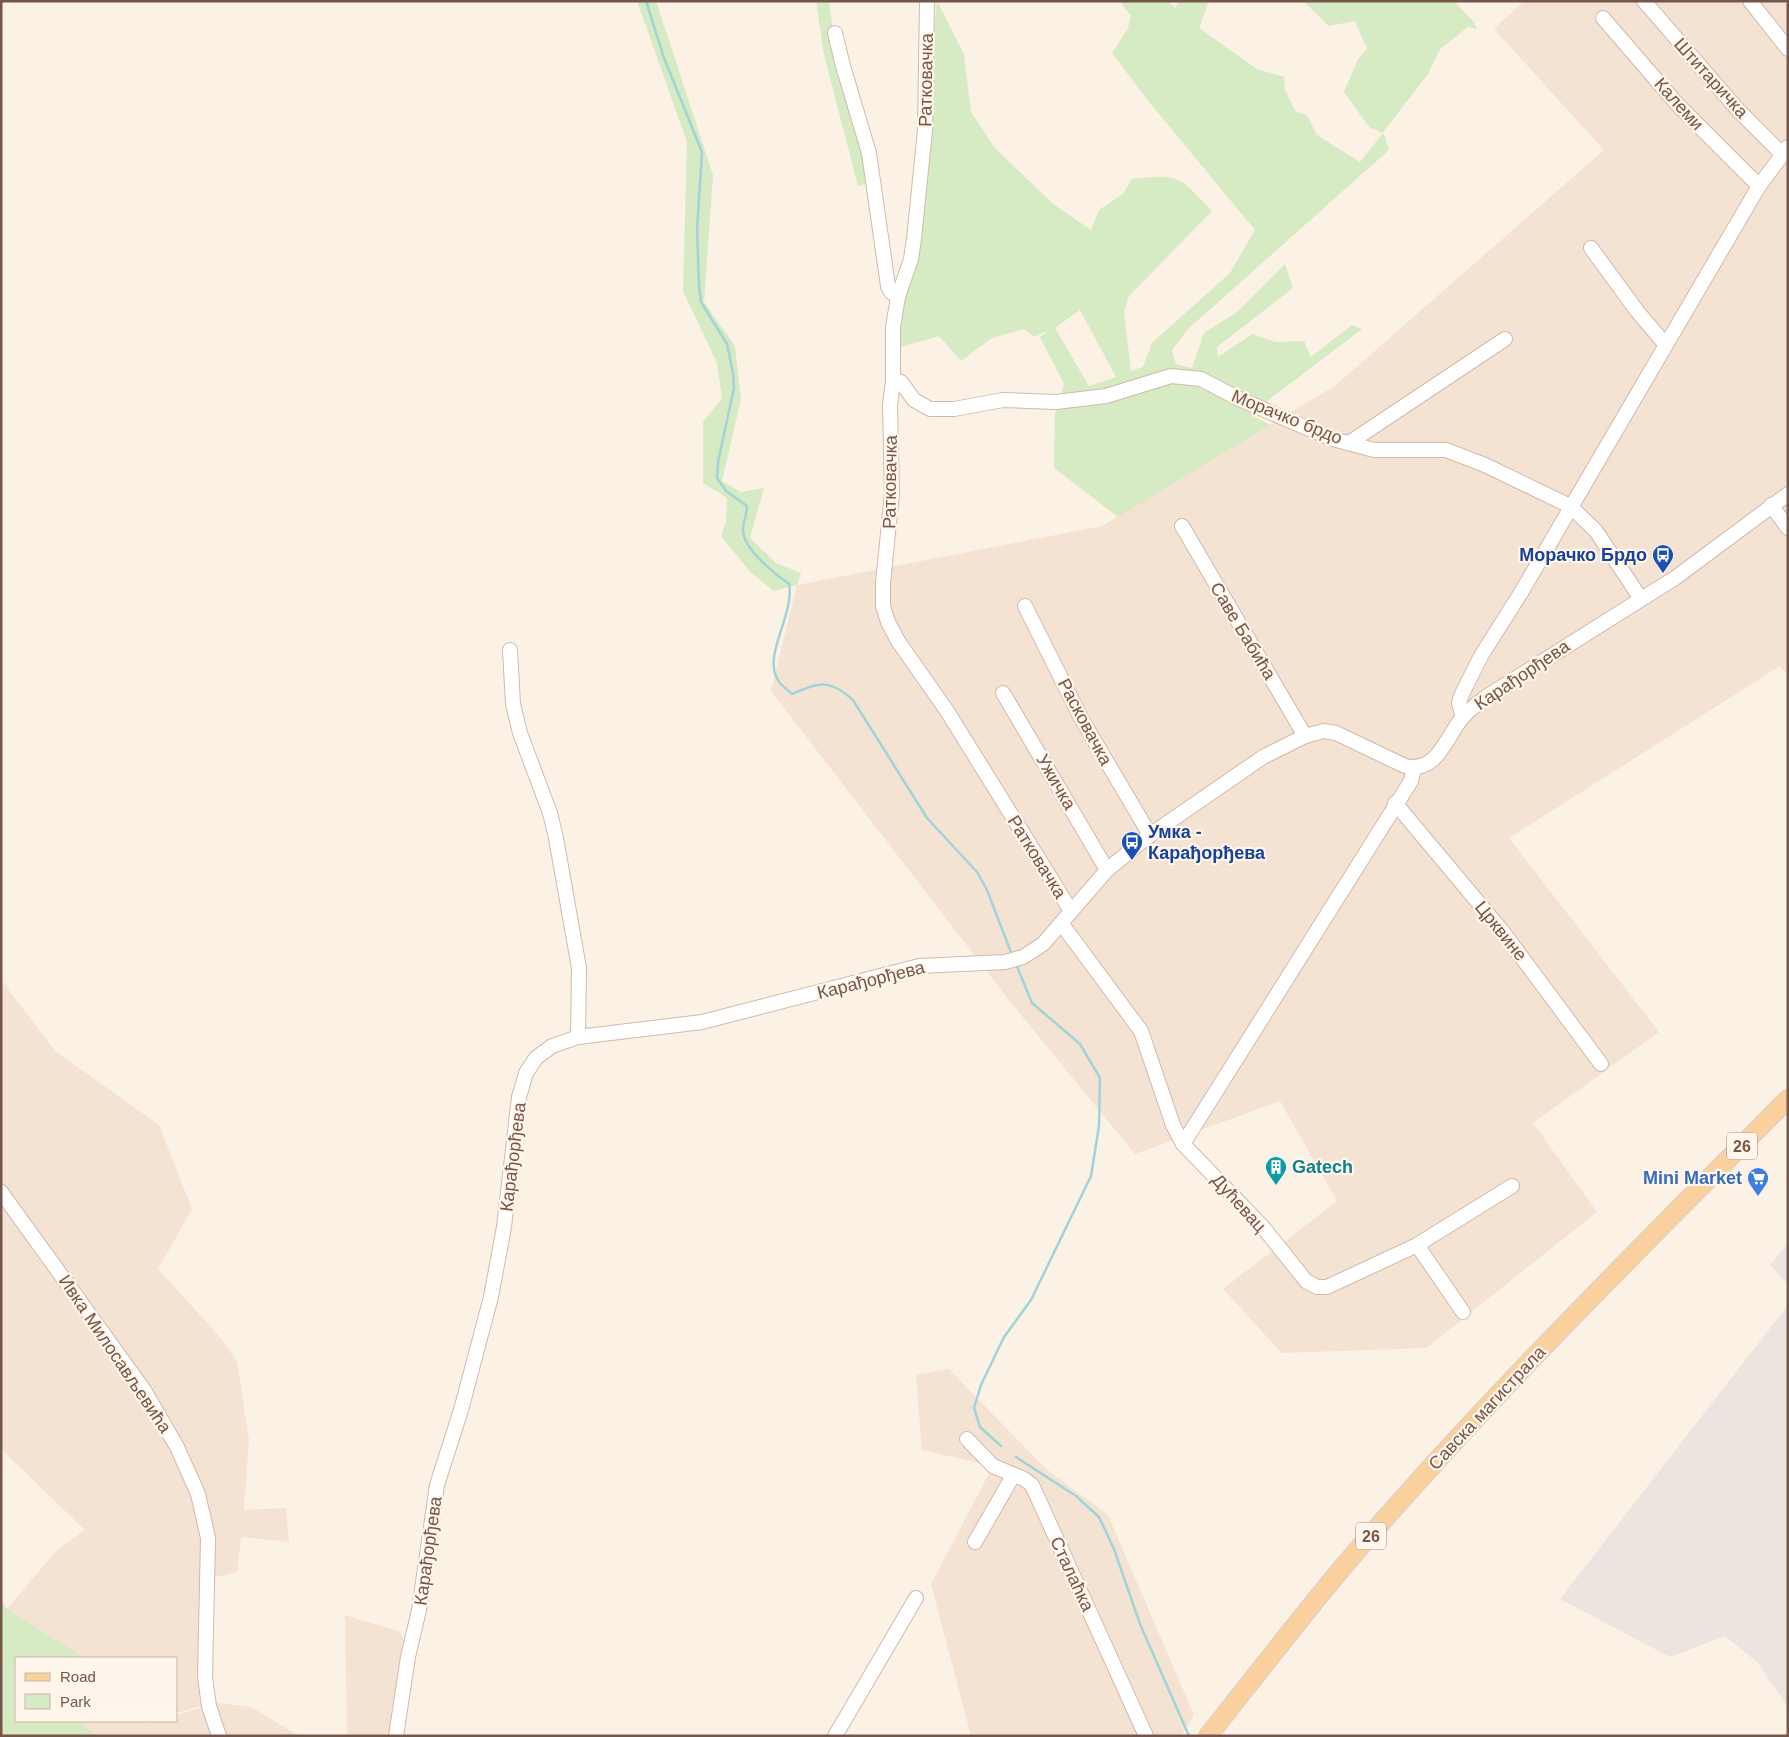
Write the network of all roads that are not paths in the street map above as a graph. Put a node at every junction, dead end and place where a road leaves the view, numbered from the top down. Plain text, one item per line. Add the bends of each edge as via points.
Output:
1 (927, 1) edge
2 (1644, 1) edge
3 (1750, 1) edge
4 (1603, 18) dead end
5 (836, 33) dead end
6 (1788, 49) edge
7 (1784, 150) edge
8 (1759, 186) junction
9 (1591, 248) dead end
10 (898, 297) junction
11 (1505, 339) dead end
12 (1665, 344) junction
13 (893, 381) junction
14 (1349, 443) junction
15 (1788, 494) edge
16 (1771, 505) junction
17 (1570, 506) junction
18 (1182, 526) dead end
19 (1788, 528) edge
20 (1641, 599) junction
21 (1025, 606) dead end
22 (510, 650) dead end
23 (1003, 693) dead end
24 (1463, 717) junction
25 (1305, 736) junction
26 (1414, 768) junction
27 (1395, 804) junction
28 (1150, 835) junction
29 (1107, 870) junction
30 (1071, 911) junction
31 (1061, 922) junction
32 (578, 1036) junction
33 (1601, 1064) dead end
34 (1788, 1099) edge
35 (1183, 1144) junction
36 (1512, 1186) dead end
37 (1, 1192) edge
38 (1418, 1245) junction
39 (1463, 1312) dead end
40 (968, 1439) dead end
41 (1013, 1476) junction
42 (974, 1542) dead end
43 (916, 1598) dead end
44 (218, 1736) edge
45 (396, 1736) edge
46 (835, 1736) edge
47 (1146, 1736) edge
48 (1208, 1736) edge

1 - 10 street, Ратковачка via 925,130 918,202 911,259
2 - 7 street, Штитаричка via 1738,110
3 - 6 street
4 - 8 street, Калеми via 1677,104
5 - 10 street via 869,153 888,286
7 - 8 street
8 - 12 street
9 - 12 street
10 - 13 street, Ратковачка via 893,326
11 - 14 street
12 - 17 street
13 - 14 street, Морачко брдо via 901,382 914,400 930,409 954,409 1003,400 1056,402 1106,396 1171,376 1201,379 1239,399
13 - 30 street, Ратковачка via 890,405 892,493 883,583 883,606 888,622 974,753
14 - 17 street, Морачко брдо via 1374,450 1446,450
15 - 16 street, Карађорђева
16 - 19 street
16 - 20 street, Карађорђева via 1675,578
17 - 20 street, Морачко брдо via 1596,531
17 - 24 street via 1468,680 1459,703
18 - 25 street, Саве Бабића
20 - 24 street, Карађорђева via 1515,677
21 - 28 street, Расковачка via 1081,718
22 - 32 street via 513,704 520,733 550,813 558,847 578,968
23 - 29 street, Ужичка
24 - 26 street, Карађорђева via 1431,762
25 - 26 street, Карађорђева via 1324,731 1336,733
25 - 28 street, Карађорђева via 1262,757
26 - 27 street via 1411,781
27 - 33 street, Црквине via 1503,932
27 - 35 street
28 - 29 street, Карађорђева
29 - 30 street, Карађорђева
30 - 31 street, Карађорђева
31 - 32 street, Карађорђева via 1035,950 1011,961 919,966 702,1022
31 - 35 street, Дућевац via 1141,1032 1173,1125
32 - 45 street, Карађорђева via 552,1046 536,1058 522,1084 498,1265 463,1403 437,1485
34 - 48 main road, Савска магистрала / 26 via 1539,1352 1428,1471 1315,1600
35 - 38 street, Дућевац via 1262,1226 1306,1281 1317,1287 1327,1287
36 - 38 street, Дућевац
37 - 44 street, Ивка Милосављевића via 144,1390 173,1438 198,1494 208,1538 205,1677
38 - 39 street
40 - 41 street, Сталаћка via 993,1466
41 - 42 street
41 - 47 street, Сталаћка via 1032,1485
43 - 46 street

